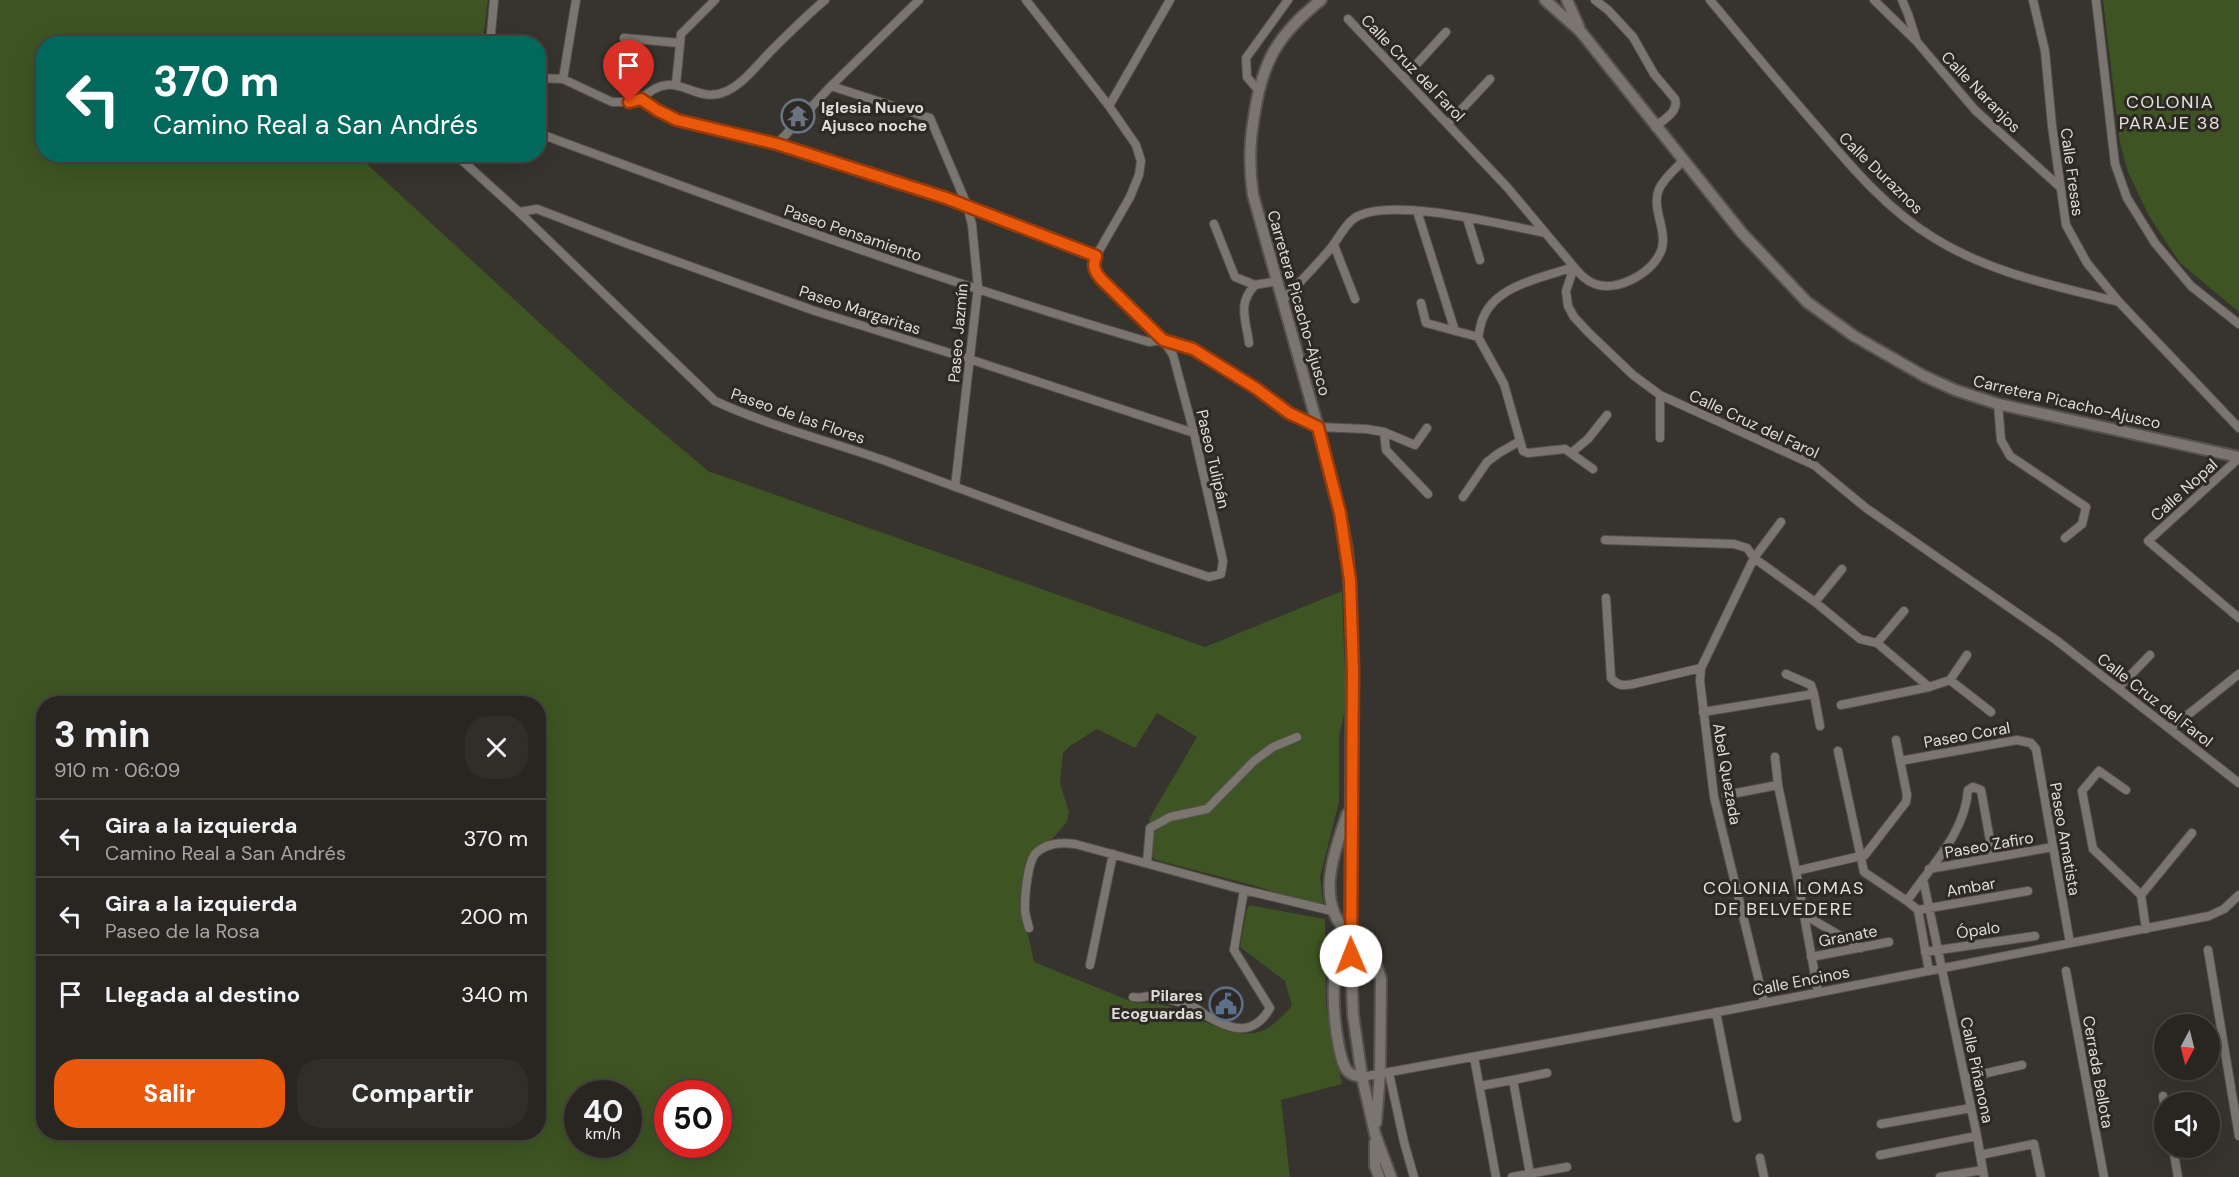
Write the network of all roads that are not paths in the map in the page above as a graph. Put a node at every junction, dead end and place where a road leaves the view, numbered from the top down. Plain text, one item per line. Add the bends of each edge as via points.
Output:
1 (494, 0) edge
2 (715, 0) edge
3 (825, 0) edge
4 (919, 0) edge
5 (1026, 0) edge
6 (1170, 0) edge
7 (1288, 0) edge
8 (1321, 0) edge
9 (1545, 0) edge
10 (1567, 0) edge
11 (1595, 0) edge
12 (1710, 0) edge
13 (1874, 0) edge
14 (1902, 0) edge
15 (2033, 0) edge
16 (2096, 0) edge
17 (577, 1) edge
18 (1348, 19) dead end
19 (1446, 32) dead end
20 (1581, 32) junction
21 (491, 36) edge
22 (624, 38) dead end
23 (1917, 42) junction
24 (679, 43) junction
25 (546, 78) edge
26 (1404, 78) junction
27 (562, 79) junction
28 (1490, 79) dead end
29 (676, 84) junction
30 (831, 86) junction
31 (1258, 90) junction
32 (641, 99) junction
33 (1109, 106) junction
34 (1448, 124) junction
35 (1655, 127) junction
36 (546, 136) edge
37 (777, 144) junction
38 (1683, 161) junction
39 (464, 162) edge
40 (2061, 189) junction
41 (967, 205) junction
42 (1417, 211) junction
43 (519, 212) junction
44 (1467, 218) junction
45 (1215, 224) dead end
46 (1545, 233) junction
47 (1334, 245) junction
48 (1096, 256) junction
49 (1480, 260) dead end
50 (1574, 267) junction
51 (1278, 281) junction
52 (1255, 285) junction
53 (978, 287) junction
54 (1355, 299) dead end
55 (1283, 300) junction
56 (2119, 302) junction
57 (1421, 303) dead end
58 (2239, 324) edge
59 (1455, 331) junction
60 (1478, 337) junction
61 (1163, 340) junction
62 (1249, 343) dead end
63 (969, 359) junction
64 (1660, 395) junction
65 (1998, 404) junction
66 (1607, 415) dead end
67 (1318, 427) junction
68 (1427, 428) dead end
69 (2239, 428) edge
70 (1384, 432) junction
71 (1194, 434) junction
72 (1660, 438) dead end
73 (1521, 441) junction
74 (1571, 453) junction
75 (2239, 457) edge
76 (1593, 469) dead end
77 (956, 487) junction
78 (1428, 494) dead end
79 (1463, 497) dead end
80 (1781, 522) dead end
81 (2065, 538) dead end
82 (1605, 540) dead end
83 (1754, 558) junction
84 (1842, 569) dead end
85 (1209, 577) joint
86 (1606, 598) dead end
87 (1815, 602) junction
88 (1904, 611) dead end
89 (2239, 618) edge
90 (1877, 644) junction
91 (1967, 655) dead end
92 (2150, 655) dead end
93 (1701, 668) junction
94 (1786, 674) dead end
95 (2239, 674) edge
96 (1950, 680) junction
97 (1929, 687) junction
98 (2118, 688) junction
99 (1814, 694) junction
100 (1842, 705) dead end
101 (1703, 712) junction
102 (1991, 712) dead end
103 (1820, 726) dead end
104 (2170, 729) junction
105 (1298, 737) dead end
106 (1896, 740) dead end
107 (2036, 749) joint
108 (1838, 752) dead end
109 (1775, 757) dead end
110 (1900, 761) junction
111 (2239, 783) edge
112 (1778, 785) junction
113 (2126, 790) dead end
114 (1726, 795) dead end
115 (1351, 802) junction
116 (2192, 833) dead end
117 (2053, 848) junction
118 (1113, 854) junction
119 (1859, 857) junction
120 (1993, 857) junction
121 (1147, 864) junction
122 (1929, 869) junction
123 (1796, 871) junction
124 (1923, 879) junction
125 (1244, 890) junction
126 (2028, 891) dead end
127 (2141, 895) junction
128 (2239, 896) edge
129 (1907, 900) junction
130 (1930, 908) junction
131 (1918, 910) junction
132 (1332, 911) junction
133 (1803, 914) junction
134 (1029, 928) dead end
135 (2146, 929) junction
136 (1350, 936) junction
137 (2035, 936) dead end
138 (1889, 942) dead end
139 (2070, 943) junction
140 (1862, 948) junction
141 (1939, 950) junction
142 (2208, 950) dead end
143 (1925, 952) junction
144 (1351, 956) junction
145 (1811, 957) junction
146 (1090, 965) dead end
147 (1942, 966) junction
148 (1929, 971) junction
149 (2066, 971) dead end
150 (1818, 992) junction
151 (1133, 997) dead end
152 (1764, 1002) junction
153 (1716, 1012) junction
154 (1474, 1057) junction
155 (2022, 1065) dead end
156 (1384, 1073) junction
157 (1547, 1073) dead end
158 (1362, 1077) junction
159 (1965, 1078) junction
160 (1513, 1080) junction
161 (1480, 1086) junction
162 (1971, 1108) junction
163 (1737, 1118) dead end
164 (1881, 1124) dead end
165 (1376, 1134) junction
166 (1977, 1136) junction
167 (2239, 1137) edge
168 (1880, 1155) dead end
169 (1980, 1155) junction
170 (1760, 1158) dead end
171 (2174, 1158) edge
172 (1567, 1167) dead end
173 (1530, 1173) junction
174 (1983, 1174) edge
175 (1379, 1177) edge
176 (1391, 1177) edge
177 (1414, 1177) edge
178 (1496, 1177) edge
179 (1512, 1177) edge
180 (1764, 1177) edge
181 (1940, 1177) edge
182 (2041, 1177) edge
183 (2104, 1177) edge
184 (2178, 1177) edge

1 - 21 street
2 - 24 street via 681,34
3 - 29 street via 726,92 712,95
4 - 30 street
5 - 33 street
6 - 33 street
7 - 31 street via 1246,58 1247,77
8 - 31 main road, Carretera Picacho-Ajusco via 1282,38 1264,69
9 - 20 main road, Carretera Picacho-Ajusco
10 - 20 main road
11 - 35 street via 1633,37 1654,74 1675,99 1675,110
12 - 56 street, Calle Duraznos via 1851,167 1903,216 1968,256 2026,278
13 - 23 street
14 - 23 street, Calle Naranjos
15 - 40 street, Calle Fresas via 2045,51
16 - 58 street via 2115,164 2127,198 2155,243 2191,286
17 - 27 street
18 - 26 street, Calle Cruz del Farol
19 - 26 street
20 - 35 main road, Carretera Picacho-Ajusco
22 - 24 street
23 - 40 street, Calle Naranjos via 1976,110
24 - 29 street
25 - 27 street
26 - 34 street, Calle Cruz del Farol
27 - 32 street via 612,102
28 - 34 street
29 - 32 street via 664,84
30 - 37 street
30 - 41 street, Paseo Jazmín via 930,118
31 - 51 main road, Carretera Picacho-Ajusco via 1249,167 1253,195
32 - 37 street via 677,120
33 - 48 street via 1136,145 1141,161 1130,197
34 - 46 street, Calle Cruz del Farol
35 - 38 main road, Carretera Picacho-Ajusco
36 - 53 street, Paseo Pensamiento via 884,258
37 - 41 street
38 - 50 street via 1667,177 1656,200 1662,248 1648,269 1607,286 1586,280
38 - 65 main road, Carretera Picacho-Ajusco via 1742,233 1807,302 1854,336 1924,376
39 - 43 street, Paseo de las Flores
40 - 56 street, Calle Fresas via 2066,225 2087,263
41 - 48 street
41 - 53 street, Paseo Jazmín
42 - 44 street
42 - 47 street via 1371,211 1352,220
42 - 59 street
43 - 63 street, Paseo Margaritas via 537,209 815,311
43 - 77 street, Paseo de las Flores via 715,401
44 - 46 street
44 - 49 street
45 - 52 street via 1235,277
46 - 50 street, Calle Cruz del Farol
47 - 54 street
47 - 55 street
48 - 61 street via 1095,271 1102,280
50 - 60 street via 1506,291 1489,308
50 - 64 street, Calle Cruz del Farol via 1566,291 1574,317 1633,375
51 - 52 street
51 - 55 main road, Carretera Picacho-Ajusco
52 - 62 street via 1243,303
53 - 61 street, Paseo Pensamiento via 1055,315 1149,342
53 - 63 street, Paseo Jazmín
55 - 67 main road, Carretera Picacho-Ajusco
56 - 69 street, Calle Fresas
57 - 59 street via 1426,323
59 - 60 street
60 - 73 street via 1504,384
61 - 67 street, Paseo Pensamiento via 1193,349 1289,413
61 - 71 street, Paseo Tulipán via 1173,355
63 - 71 street, Paseo Margaritas
63 - 77 street, Paseo Jazmín
64 - 72 street
64 - 98 street, Calle Cruz del Farol via 1814,465 1866,508 2056,640
65 - 75 main road, Carretera Picacho-Ajusco
65 - 81 street via 2001,440 2010,456 2086,507 2082,524
66 - 74 street
67 - 70 street
67 - 115 main road, Carretera Picacho-Ajusco via 1340,513 1350,580
68 - 70 street via 1415,445
70 - 78 street via 1386,450
71 - 85 street, Paseo Tulipán via 1223,561 1221,574
73 - 74 street via 1523,451 1528,453 1565,449
73 - 79 street via 1487,462
74 - 76 street
75 - 89 street, Calle Nopal via 2148,541
77 - 85 street, Paseo de las Flores
80 - 83 street, Abel Quezada
82 - 83 street via 1734,544 1747,548
83 - 87 street
83 - 93 street, Abel Quezada
84 - 87 street
86 - 93 street via 1611,678 1616,684 1624,686
87 - 90 street via 1860,639
88 - 90 street
90 - 97 street
91 - 96 street
92 - 98 street
93 - 101 street, Abel Quezada
94 - 99 street via 1811,685
95 - 104 street
96 - 97 street
96 - 102 street
97 - 100 street
98 - 104 street, Calle Cruz del Farol
99 - 101 street
99 - 103 street
101 - 152 street, Abel Quezada via 1714,797
104 - 111 street, Calle Cruz del Farol
105 - 121 street via 1273,747 1254,761 1207,809 1170,817 1150,828
106 - 110 street
107 - 110 street, Paseo Coral via 2031,743 2017,740
107 - 117 street, Paseo Amatista
108 - 119 street
109 - 112 street
110 - 119 street via 1906,802 1865,855
112 - 114 street
112 - 123 street
113 - 127 street via 2099,771 2082,791 2093,849
115 - 132 main road via 1329,883
115 - 136 main road, Carretera Picacho-Ajusco
116 - 127 street
117 - 120 street, Paseo Zafiro
117 - 139 street, Paseo Amatista
118 - 121 street
118 - 134 street via 1060,842 1034,855 1024,907
118 - 146 street
119 - 123 street
119 - 129 street via 1864,872
120 - 122 street, Paseo Zafiro
120 - 122 street via 1981,790 1973,787 1968,790 1959,829
121 - 125 street
122 - 124 street
123 - 133 street
124 - 129 street
124 - 130 street, Calle Piñanona
125 - 132 street
125 - 151 street via 1234,950 1270,1008 1262,1022 1252,1028 1236,1028 1194,1007 1152,996
126 - 130 street, Ambar
127 - 135 street
128 - 135 street, Calle Encinos via 2209,916
129 - 131 street
130 - 131 street, Ambar
130 - 141 street, Calle Piñanona
131 - 143 street
132 - 136 main road
133 - 140 street
133 - 145 street
135 - 139 street, Calle Encinos
136 - 144 main road, Carretera Picacho-Ajusco
137 - 141 street, Ópalo
138 - 140 street, Granate
139 - 147 street, Calle Encinos
140 - 145 street, Granate
141 - 143 street, Ópalo
141 - 147 street, Calle Piñanona
142 - 167 street
143 - 148 street
144 - 156 main road via 1369,957 1381,979
144 - 158 main road, Carretera Picacho-Ajusco via 1353,1014
144 - 158 main road via 1339,963 1334,1014 1346,1070
145 - 150 street
147 - 148 street, Calle Encinos
147 - 159 street, Calle Piñanona
148 - 150 street, Calle Encinos
149 - 183 street, Cerrada Bellota
150 - 152 street, Calle Encinos
152 - 153 street, Calle Encinos
153 - 154 street, Calle Encinos
153 - 163 street
154 - 156 street, Calle Encinos
154 - 161 street
155 - 159 street
156 - 158 street, Calle Encinos
156 - 165 main road
156 - 177 street
157 - 160 street
158 - 165 main road, Carretera Picacho-Ajusco
159 - 162 street, Calle Piñanona
160 - 161 street
160 - 173 street
161 - 178 street
162 - 164 street
162 - 166 street, Calle Piñanona
165 - 175 main road, Carretera Picacho-Ajusco via 1375,1166
165 - 176 main road, Carretera Picacho-Ajusco
166 - 168 street
166 - 169 street, Calle Piñanona
169 - 174 street, Calle Piñanona
169 - 182 street via 2034,1144
170 - 180 street
171 - 184 street
172 - 173 street
173 - 179 street
174 - 181 street

